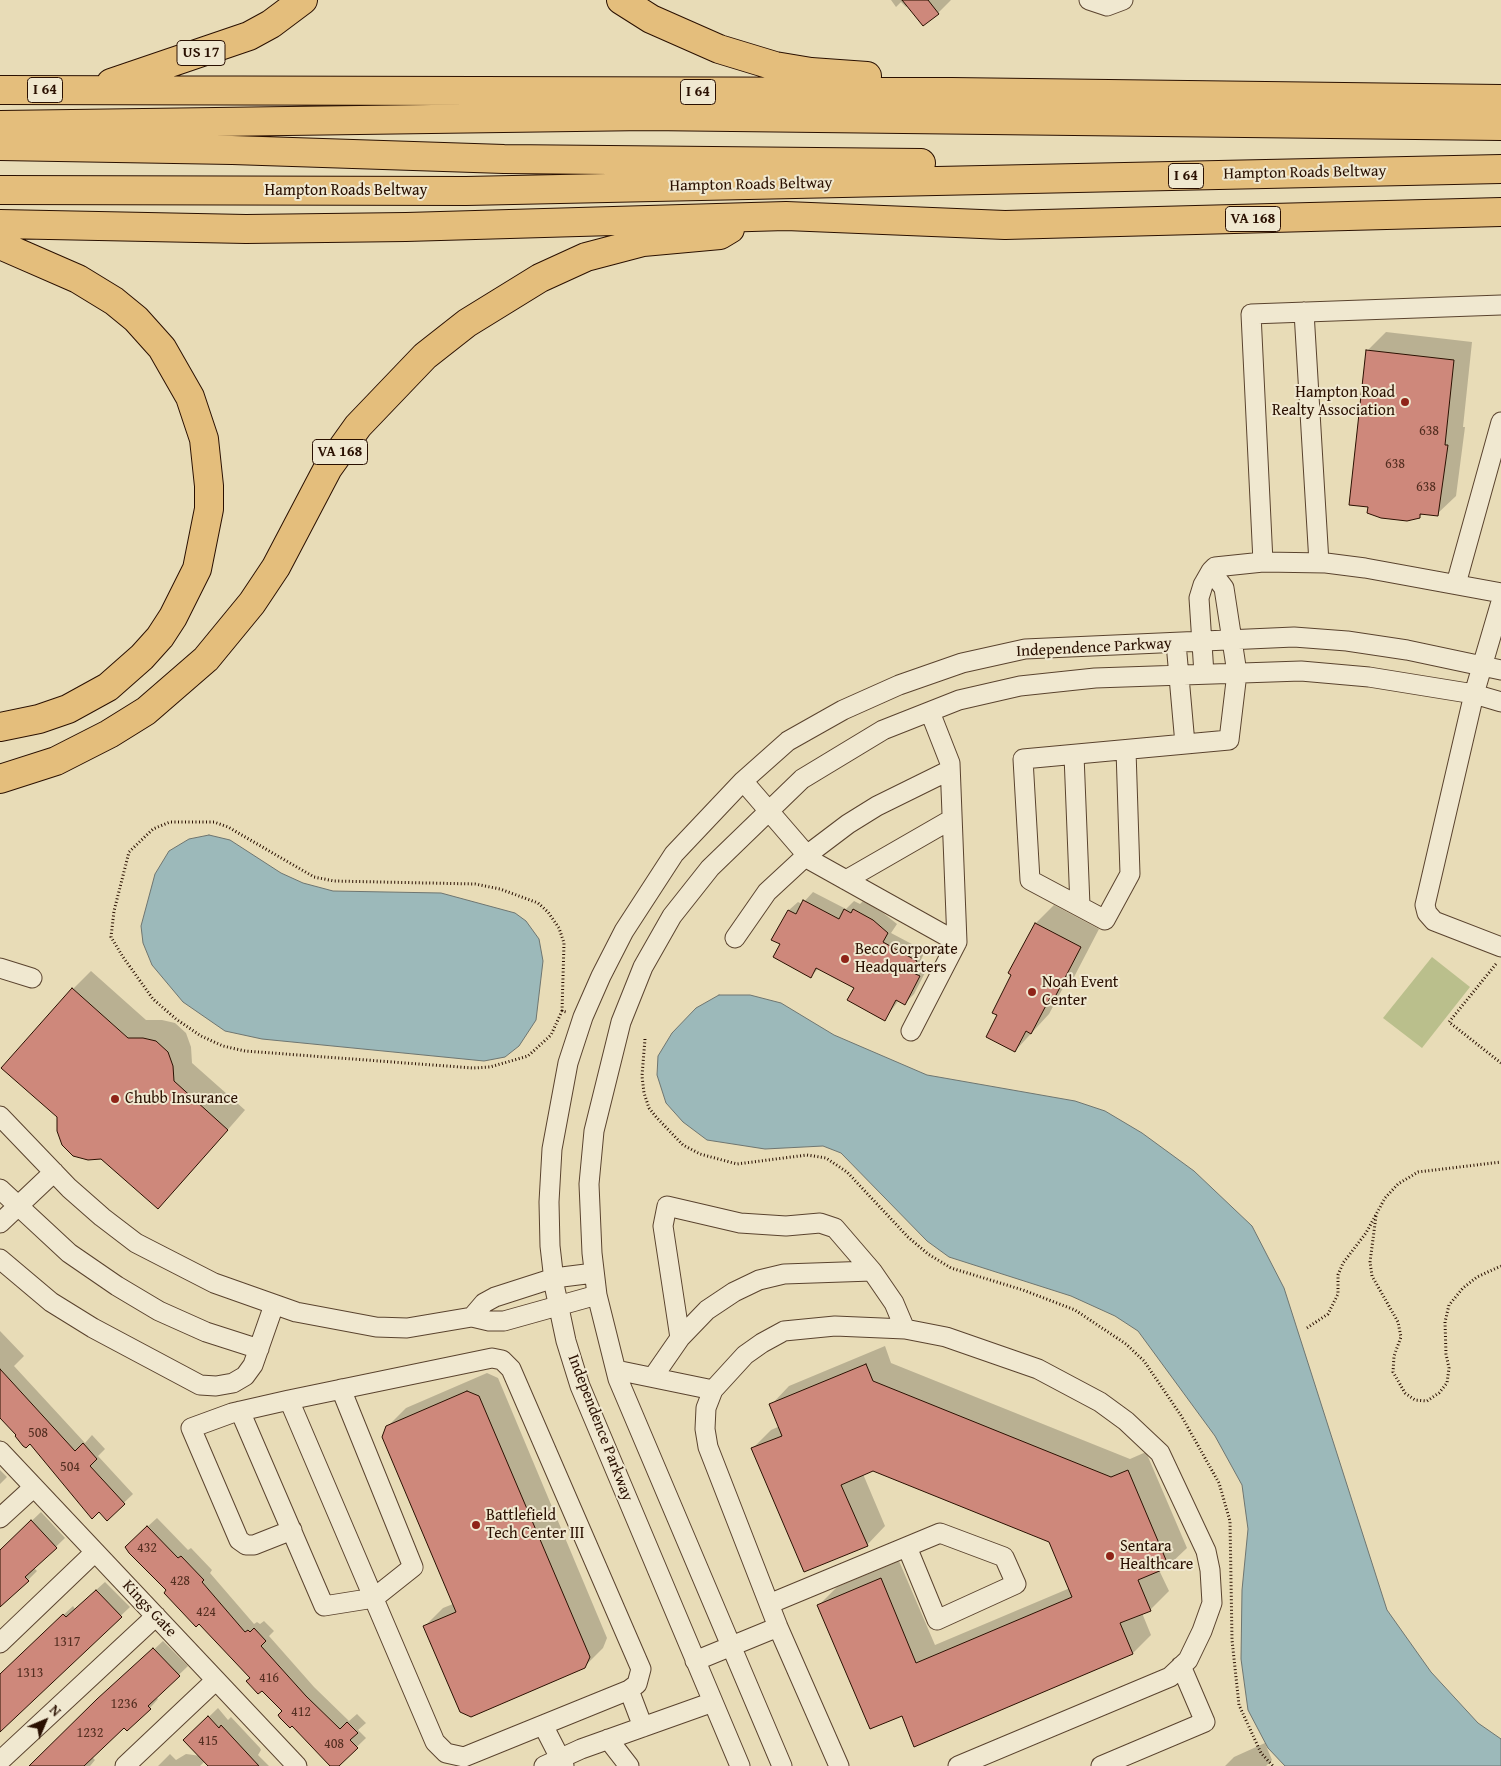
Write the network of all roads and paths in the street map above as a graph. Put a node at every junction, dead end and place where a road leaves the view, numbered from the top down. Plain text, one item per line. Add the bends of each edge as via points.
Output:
1 (303, 0) edge
2 (621, 0) edge
3 (1088, 0) edge
4 (1122, 0) edge
5 (0, 90) edge
6 (90, 90) junction
7 (1305, 98) junction
8 (1501, 99) edge
9 (0, 126) edge
10 (1501, 126) edge
11 (0, 146) edge
12 (1501, 159) edge
13 (1501, 169) edge
14 (0, 190) edge
15 (1501, 212) edge
16 (750, 216) junction
17 (0, 224) edge
18 (0, 245) edge
19 (1501, 305) edge
20 (1304, 312) junction
21 (1501, 422) edge
22 (1263, 562) junction
23 (1319, 563) junction
24 (1211, 571) junction
25 (1456, 584) junction
26 (1501, 593) edge
27 (1501, 602) edge
28 (1232, 640) junction
29 (1200, 642) junction
30 (1176, 643) junction
31 (1492, 668) edge
32 (1237, 673) junction
33 (1204, 674) junction
34 (1179, 675) junction
35 (1474, 694) junction
36 (1501, 702) edge
37 (930, 712) junction
38 (0, 727) edge
39 (1185, 744) junction
40 (1126, 750) junction
41 (1074, 755) junction
42 (950, 770) junction
43 (0, 779) edge
44 (743, 781) junction
45 (768, 811) junction
46 (952, 819) junction
47 (807, 855) junction
48 (846, 880) junction
49 (1080, 906) junction
50 (735, 938) dead end
51 (957, 942) junction
52 (1501, 946) edge
53 (1501, 958) edge
54 (0, 968) edge
55 (32, 978) dead end
56 (562, 1011) junction
57 (583, 1017) junction
58 (911, 1031) dead end
59 (1501, 1063) edge
60 (0, 1116) edge
61 (1501, 1162) edge
62 (54, 1172) junction
63 (0, 1189) edge
64 (17, 1206) junction
65 (1376, 1216) junction
66 (0, 1223) edge
67 (0, 1259) edge
68 (1501, 1266) edge
69 (872, 1271) junction
70 (594, 1273) junction
71 (554, 1278) junction
72 (597, 1295) junction
73 (274, 1305) junction
74 (558, 1306) junction
75 (472, 1317) junction
76 (1307, 1328) dead end
77 (905, 1329) junction
78 (680, 1338) junction
79 (259, 1349) junction
80 (616, 1370) junction
81 (653, 1377) junction
82 (341, 1389) junction
83 (713, 1390) junction
84 (289, 1400) junction
85 (240, 1411) junction
86 (0, 1451) edge
87 (34, 1487) junction
88 (0, 1518) edge
89 (292, 1530) junction
90 (907, 1547) junction
91 (95, 1552) junction
92 (374, 1598) junction
93 (769, 1604) junction
94 (156, 1616) junction
95 (778, 1627) junction
96 (0, 1643) edge
97 (732, 1646) junction
98 (695, 1661) junction
99 (1181, 1666) junction
100 (216, 1680) junction
101 (629, 1690) junction
102 (713, 1702) junction
103 (543, 1725) junction
104 (643, 1727) junction
105 (608, 1739) junction
106 (0, 1761) edge
107 (556, 1764) edge
108 (125, 1766) edge
109 (297, 1766) edge
110 (629, 1766) edge
111 (740, 1766) edge
112 (782, 1766) edge
113 (839, 1766) edge
114 (958, 1766) edge
115 (1101, 1766) edge

1 - 6 highway, US 17 via 249,36
2 - 7 highway via 651,18 719,49 775,66 811,72 878,76 1083,75
3 - 4 street via 1107,6
5 - 6 highway, I 64
6 - 7 highway, I 64 via 952,92
7 - 8 highway, I 64
9 - 10 highway via 647,116
11 - 12 highway via 782,163
13 - 14 highway, Hampton Roads Beltway / I 64 via 476,191
15 - 16 highway, VA 168 via 1005,225
16 - 17 highway via 246,229
16 - 43 highway, VA 168 via 720,235 643,242 586,257 540,278 466,323 424,356 358,426 328,468 276,567 252,603 206,659 146,710 110,734 56,761
18 - 38 highway via 78,279 114,301 136,319 162,348 190,397 204,440 209,486 209,510 197,569 160,637 131,668 100,691 68,709
19 - 20 street
20 - 22 street via 1251,314
20 - 23 street
21 - 25 street
22 - 23 street
22 - 24 street
23 - 25 street
24 - 28 street via 1224,588
24 - 29 street via 1199,598
25 - 26 street
27 - 31 street
28 - 29 street, Independence Parkway
28 - 31 street, Independence Parkway via 1294,637 1347,641
28 - 32 street
29 - 30 street, Independence Parkway
29 - 33 street
30 - 34 street
30 - 44 street, Independence Parkway via 1024,649 962,663 899,685 843,710 788,741
31 - 35 street
32 - 33 street, Independence Parkway
32 - 35 street, Independence Parkway via 1301,671 1369,677
32 - 39 street via 1229,740
33 - 34 street, Independence Parkway
34 - 37 street, Independence Parkway via 1095,678 1020,686 960,700
34 - 39 street
35 - 36 street, Independence Parkway
35 - 52 street via 1425,905 1426,914 1434,921
37 - 42 street
37 - 45 street, Independence Parkway via 883,730 802,779
39 - 40 street
40 - 41 street
40 - 49 street via 1130,874 1105,920
41 - 49 street
41 - 49 street via 1023,759 1030,880
42 - 46 street
42 - 47 street via 877,806
44 - 45 street
44 - 57 street, Independence Parkway via 711,812 670,861 624,931
45 - 47 street
45 - 70 street, Independence Parkway via 710,868 672,916 643,967 622,1022 594,1131 589,1184
46 - 48 street
46 - 51 street
47 - 48 street
47 - 50 street via 767,892
48 - 51 street
51 - 58 street
53 - 59 path via 1449,1022
54 - 55 street
56 - 56 path via 551,1034 528,1056 490,1067 245,1051 223,1046 201,1036 153,999 112,937 114,911 129,852 153,829 170,822 214,822 314,877 334,881 474,884 500,889 538,903 559,928 564,943
56 - 57 path
57 - 71 street, Independence Parkway via 568,1064 552,1149 549,1202
60 - 62 street
61 - 65 path via 1418,1172 1398,1184 1385,1198
62 - 64 street
62 - 73 street via 102,1217 136,1243 214,1283
63 - 64 street
64 - 66 street
64 - 79 street via 69,1253 116,1286 159,1311 206,1332
65 - 68 path via 1370,1262 1372,1276 1380,1294 1395,1313 1401,1337 1394,1356 1393,1372 1405,1393 1415,1400 1426,1401 1447,1383 1445,1322 1449,1305 1477,1277
65 - 76 path via 1343,1263 1338,1275 1338,1294 1328,1314
67 - 79 street via 51,1302 200,1386 216,1386 245,1376
69 - 77 street via 894,1303
69 - 78 street via 784,1274 759,1280 707,1310
69 - 78 street via 835,1228 827,1225 740,1223 667,1206 663,1226
70 - 71 street
70 - 72 street, Independence Parkway
71 - 74 street, Independence Parkway
71 - 75 street via 495,1297 484,1303
72 - 74 street
72 - 80 street, Independence Parkway
73 - 75 street via 296,1312 384,1327 407,1328
73 - 79 street
74 - 75 street via 504,1321
74 - 98 street, Independence Parkway via 580,1386
77 - 83 street via 835,1326 784,1332 745,1356
77 - 99 street via 946,1337 1038,1369 1100,1402 1160,1453 1206,1551 1210,1570 1212,1603 1199,1638 1188,1660
78 - 81 street
80 - 81 street
80 - 97 street, Independence Parkway
81 - 83 street
82 - 84 street
82 - 92 street via 414,1567
82 - 101 street via 492,1358 502,1360 511,1369 641,1669 638,1684
83 - 93 street via 706,1408 708,1447
84 - 85 street
84 - 92 street
85 - 89 street
85 - 89 street via 191,1428 239,1540 246,1545 254,1545
86 - 87 street, Kings Gate
87 - 88 street
87 - 91 street, Kings Gate
89 - 92 street via 324,1606
90 - 90 street via 940,1533 1004,1557 1016,1584 937,1620
90 - 93 street
91 - 94 street, Kings Gate
91 - 96 street
92 - 103 street via 435,1742 446,1753 464,1757
93 - 95 street
94 - 100 street, Kings Gate
94 - 106 street
95 - 97 street
95 - 113 street
97 - 98 street
97 - 112 street, Independence Parkway
98 - 102 street, Independence Parkway
99 - 114 street via 1170,1677
99 - 115 street via 1205,1722
100 - 108 street
100 - 109 street, Kings Gate
101 - 103 street
101 - 104 street
102 - 104 street
102 - 111 street, Independence Parkway
103 - 107 street
104 - 105 street
105 - 107 street
105 - 110 street

